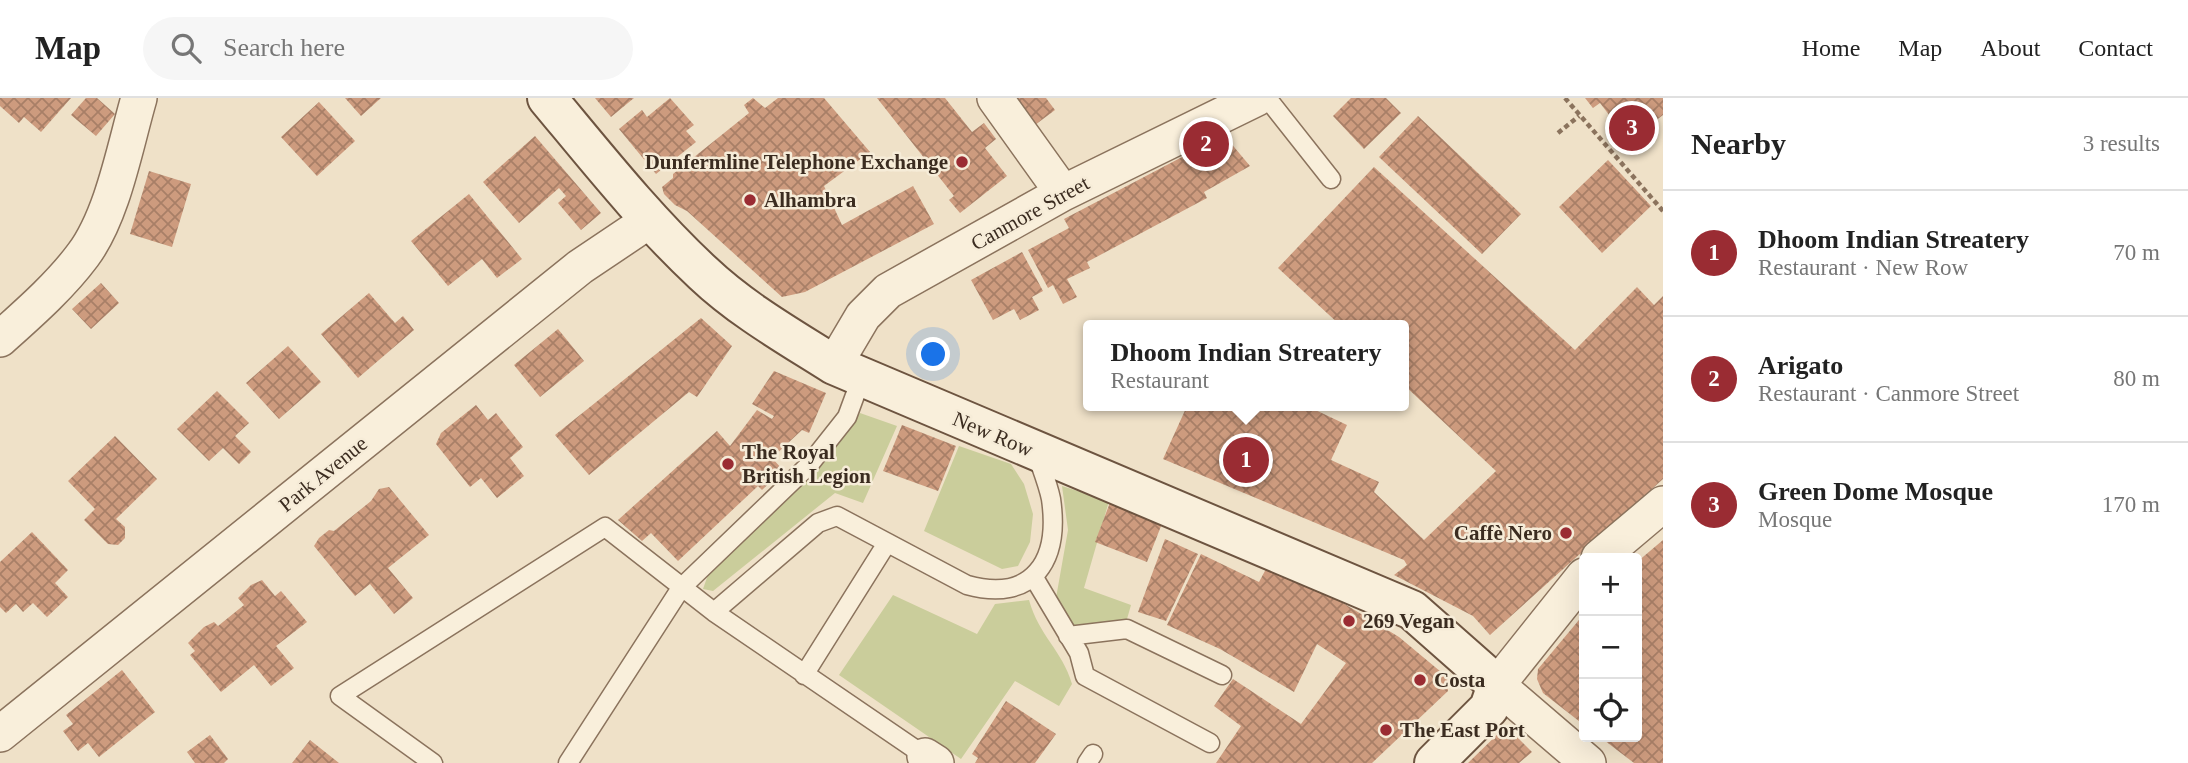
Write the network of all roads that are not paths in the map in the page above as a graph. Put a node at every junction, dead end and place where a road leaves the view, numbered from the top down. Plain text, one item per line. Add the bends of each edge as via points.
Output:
1 (139, 98) edge
2 (547, 98) edge
3 (995, 98) edge
4 (1257, 98) edge
5 (1267, 98) edge
6 (1331, 179) dead end
7 (1063, 193) junction
8 (650, 220) junction
9 (0, 339) edge
10 (848, 372) junction
11 (1036, 452) junction
12 (1663, 504) edge
13 (887, 543) junction
14 (1604, 553) edge
15 (1033, 576) junction
16 (1579, 582) edge
17 (681, 588) junction
18 (714, 612) junction
19 (1068, 636) junction
20 (804, 675) junction
21 (1222, 675) dead end
22 (1497, 685) junction
23 (0, 734) edge
24 (1210, 743) dead end
25 (931, 760) edge
26 (433, 763) edge
27 (568, 763) edge
28 (1434, 763) edge
29 (1588, 763) edge

1 - 9 street via 106,211 84,253
2 - 8 street, New Row
3 - 7 street
4 - 7 street, Canmore Street
5 - 6 lane
7 - 10 street, Canmore Street via 888,291 863,316
8 - 10 street, New Row via 705,275 751,311
8 - 23 street, Park Avenue via 580,267
10 - 11 street, New Row
10 - 17 lane via 847,417 809,465
11 - 15 lane via 1051,499 1051,538 1047,560
11 - 22 street, New Row via 1412,610
12 - 14 street
13 - 15 lane via 967,585 989,591 1028,583
13 - 18 lane via 837,516 818,523
13 - 20 lane
15 - 19 lane
16 - 22 street
17 - 18 lane
17 - 26 lane via 605,527 340,696
17 - 27 lane
18 - 20 lane
19 - 21 lane via 1127,629
19 - 24 lane via 1085,676
20 - 25 lane
22 - 28 street via 1489,708
22 - 29 street

